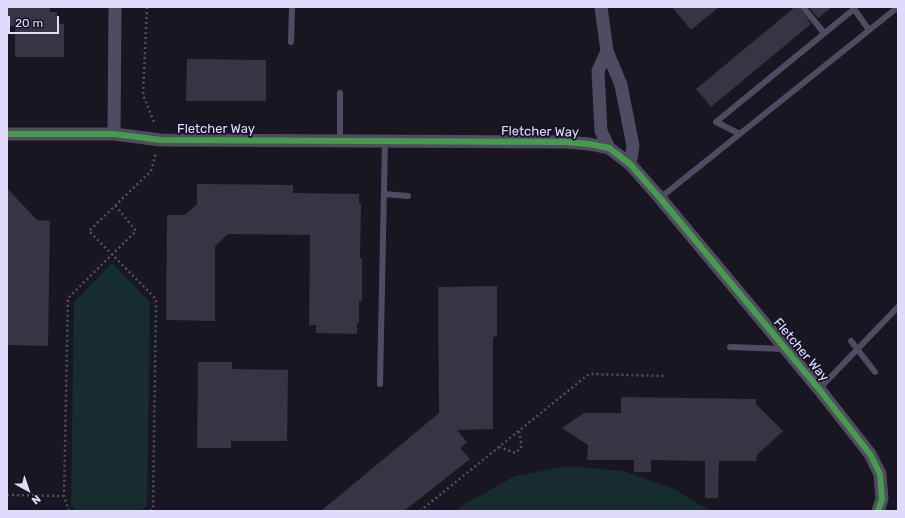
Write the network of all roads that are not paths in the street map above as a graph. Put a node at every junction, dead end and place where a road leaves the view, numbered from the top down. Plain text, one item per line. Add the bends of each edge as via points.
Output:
1 (115, 7) edge
2 (292, 7) edge
3 (601, 7) edge
4 (803, 7) edge
5 (898, 7) edge
6 (869, 30) junction
7 (824, 33) junction
8 (291, 42) dead end
9 (607, 51) junction
10 (340, 93) dead end
11 (7, 134) edge
12 (114, 134) junction
13 (740, 134) junction
14 (340, 141) junction
15 (385, 141) junction
16 (609, 148) junction
17 (630, 164) junction
18 (384, 194) junction
19 (408, 196) dead end
20 (660, 198) junction
21 (898, 307) edge
22 (851, 340) dead end
23 (730, 347) dead end
24 (858, 348) junction
25 (786, 349) junction
26 (875, 372) dead end
27 (380, 384) dead end
28 (819, 389) junction
29 (878, 511) edge

1 - 12 street
2 - 8 lane
3 - 9 street
4 - 7 lane
5 - 6 lane
6 - 7 lane via 854,9
6 - 13 lane
7 - 13 lane via 716,122
9 - 16 street via 598,71 601,131
9 - 17 street via 621,85 633,146
10 - 14 lane
11 - 12 street, Fletcher Way
12 - 14 street, Fletcher Way via 161,140
13 - 20 lane
14 - 15 street, Fletcher Way
15 - 16 street, Fletcher Way via 566,142
15 - 18 lane
16 - 17 street, Fletcher Way
17 - 20 street, Fletcher Way
18 - 19 lane
18 - 27 lane
20 - 25 street, Fletcher Way
21 - 24 lane
22 - 24 lane
23 - 25 lane
24 - 26 lane
24 - 28 lane
25 - 28 street, Fletcher Way
28 - 29 street, Fletcher Way via 870,454 880,474 882,499

